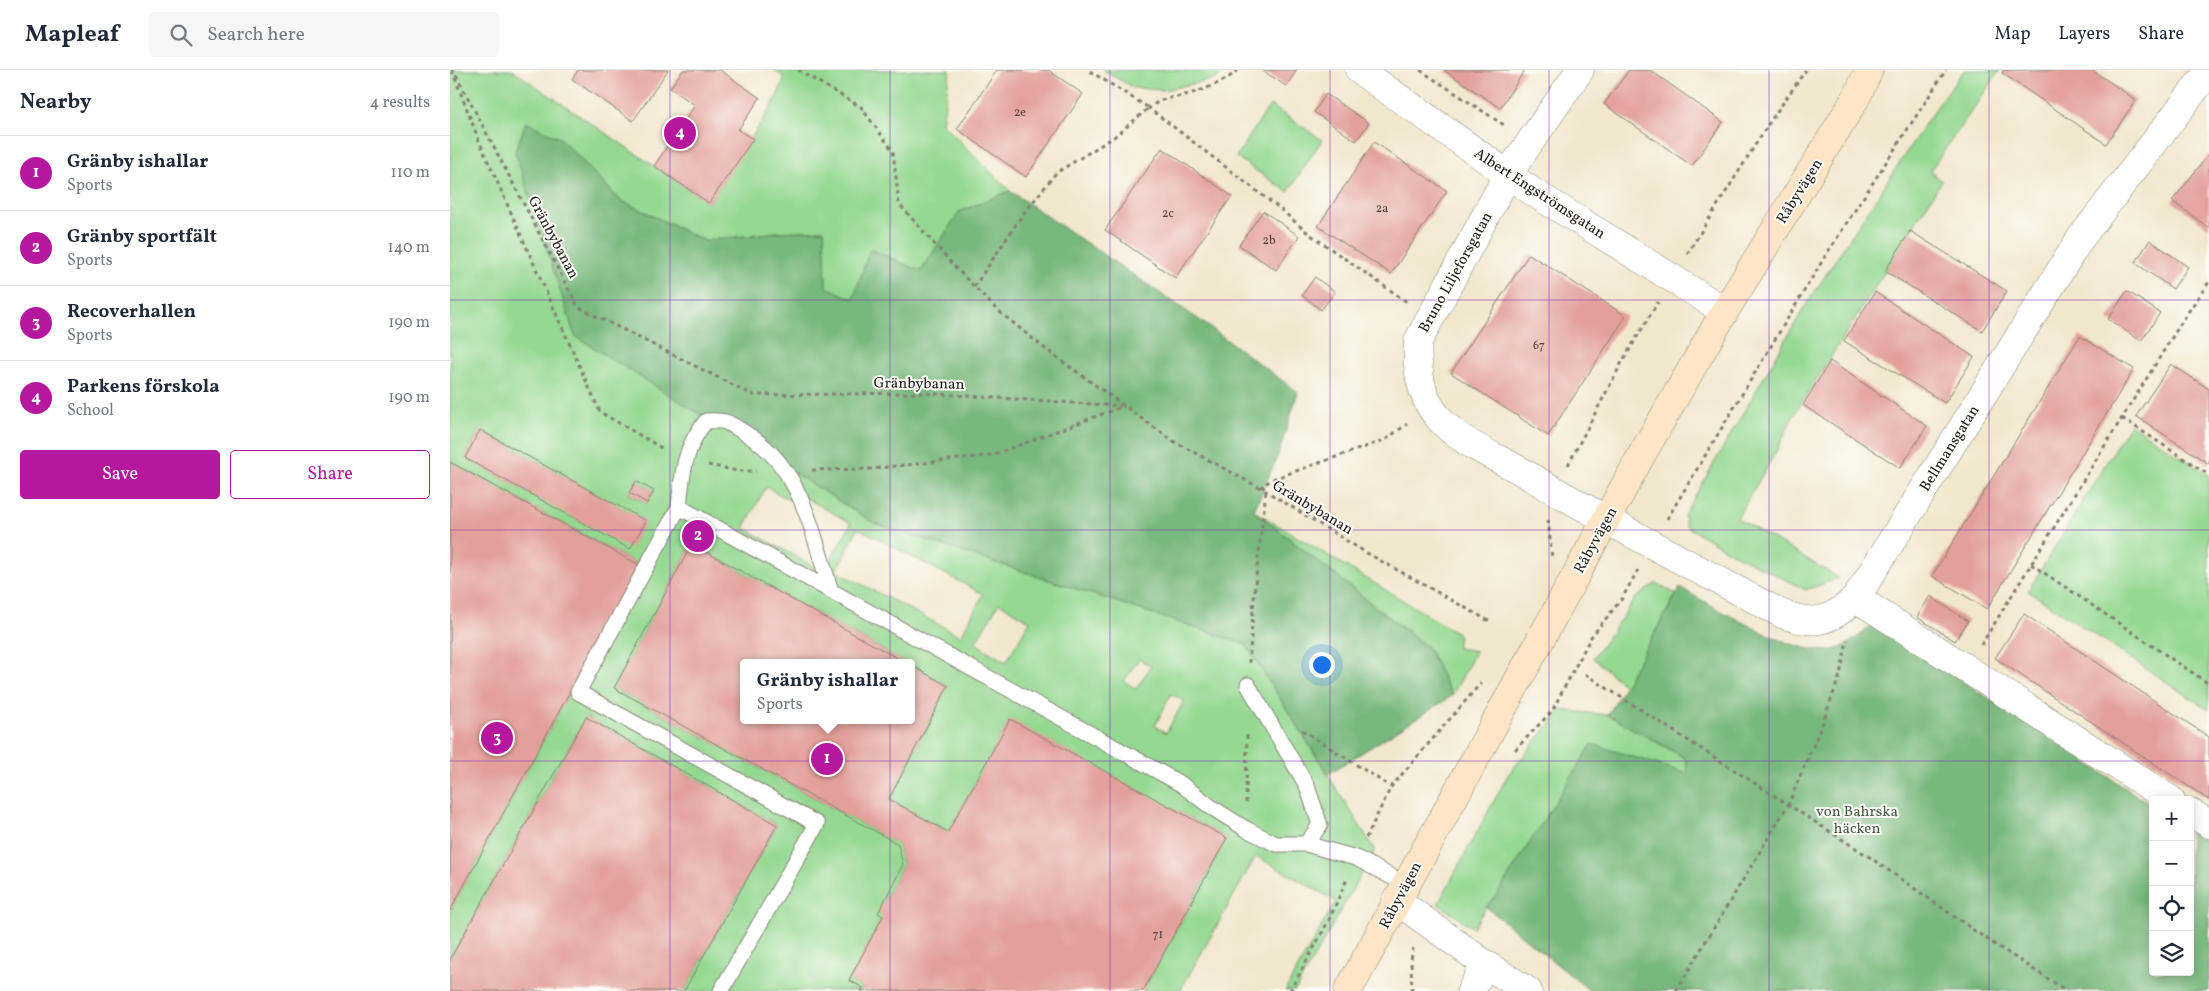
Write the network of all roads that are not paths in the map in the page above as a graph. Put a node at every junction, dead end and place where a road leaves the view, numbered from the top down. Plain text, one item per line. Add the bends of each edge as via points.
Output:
1 (1359, 70) edge
2 (1580, 70) edge
3 (1869, 70) edge
4 (1877, 70) edge
5 (1887, 70) edge
6 (2209, 71) edge
7 (1856, 98) junction
8 (1508, 174) junction
9 (1726, 311) junction
10 (679, 507) junction
11 (1606, 520) junction
12 (831, 591) junction
13 (1856, 598) junction
14 (1248, 684) road end
15 (2165, 796) edge
16 (2194, 815) edge
17 (2209, 824) edge
18 (1306, 844) junction
19 (1401, 892) junction
20 (1486, 964) junction
21 (721, 991) edge
22 (1348, 991) edge
23 (1471, 991) edge
24 (1528, 991) edge

1 - 8 street, Albert Engströmsgatan
2 - 8 street, Bruno Liljeforsgatan
3 - 7 main road, Råbyvägen
4 - 7 lane, Råbyvägen
5 - 7 main road, Råbyvägen
6 - 13 street, Bellmansgatan via 2080,238
7 - 9 main road, Råbyvägen
8 - 9 street, Albert Engströmsgatan
8 - 11 street, Bruno Liljeforsgatan via 1418,341 1416,360 1420,381 1436,415 1450,430
9 - 11 main road, Råbyvägen
10 - 12 lane
10 - 12 lane via 684,461 696,433 706,422 724,420 762,443 787,471 798,490
10 - 21 lane via 578,692 817,824
11 - 13 street, Bellmansgatan via 1795,619 1812,622 1828,619
11 - 19 main road, Råbyvägen
12 - 18 lane via 1181,784 1246,829 1276,844
13 - 15 street
14 - 18 lane via 1307,786 1320,826
16 - 17 street
18 - 19 lane via 1356,858
19 - 20 street
19 - 22 main road, Råbyvägen
20 - 23 street
20 - 24 street

